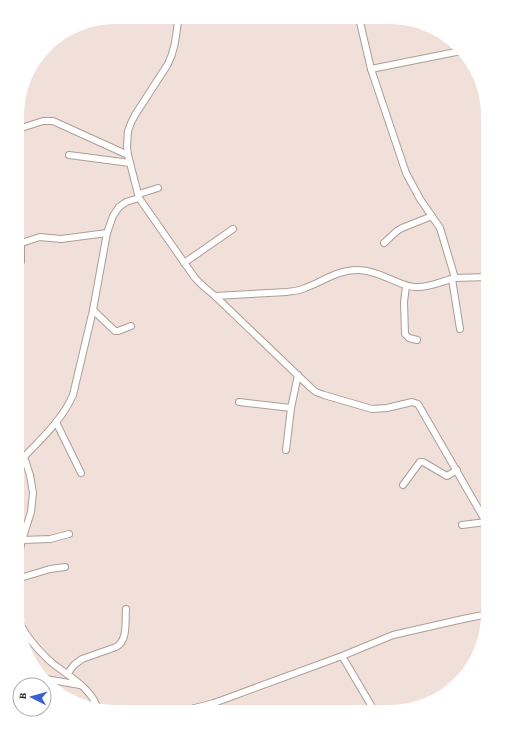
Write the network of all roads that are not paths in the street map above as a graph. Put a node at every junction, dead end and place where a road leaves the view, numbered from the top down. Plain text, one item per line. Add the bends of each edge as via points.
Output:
1 (178, 24) edge
2 (360, 24) edge
3 (455, 52) edge
4 (371, 69) junction
5 (24, 127) edge
6 (69, 155) dead end
7 (128, 155) junction
8 (130, 163) junction
9 (158, 188) dead end
10 (139, 196) junction
11 (432, 216) junction
12 (233, 229) dead end
13 (107, 232) junction
14 (24, 241) edge
15 (384, 243) dead end
16 (184, 263) junction
17 (454, 278) junction
18 (481, 278) edge
19 (406, 286) junction
20 (215, 296) junction
21 (93, 310) junction
22 (131, 326) dead end
23 (460, 329) dead end
24 (417, 340) dead end
25 (298, 375) junction
26 (239, 402) dead end
27 (291, 408) junction
28 (56, 422) junction
29 (286, 450) dead end
30 (24, 457) joint
31 (457, 470) junction
32 (81, 473) dead end
33 (403, 485) dead end
34 (481, 512) edge
35 (481, 523) edge
36 (462, 525) dead end
37 (24, 534) edge
38 (69, 534) dead end
39 (24, 540) edge
40 (65, 567) dead end
41 (24, 577) edge
42 (126, 609) dead end
43 (481, 615) edge
44 (27, 635) edge
45 (342, 656) junction
46 (67, 674) junction
47 (55, 681) edge
48 (81, 685) junction
49 (96, 703) edge
50 (214, 703) joint
51 (206, 705) edge
52 (371, 705) edge

1 - 7 street via 172,57 130,123
2 - 4 street
3 - 4 street
4 - 11 street via 406,173
5 - 7 street via 52,121
6 - 8 street
7 - 8 street
8 - 10 street
9 - 10 street
10 - 13 street via 119,207
10 - 16 street
11 - 15 street via 402,228
11 - 17 street via 443,235
12 - 16 street
13 - 14 street via 61,239 40,236
13 - 21 street
16 - 20 street via 199,282
17 - 18 street
17 - 19 street via 420,287
17 - 23 street
19 - 20 street via 378,274 356,270 335,274 297,291
19 - 24 street via 406,334 409,338
20 - 25 street
21 - 22 street via 115,331
21 - 28 street via 72,395
25 - 27 street
25 - 31 street via 316,392 372,409 412,402 418,404
26 - 27 street
27 - 29 street
28 - 30 street
28 - 32 street
30 - 37 street via 33,493 31,512
31 - 33 street via 445,476 420,462
31 - 34 street
35 - 36 street
38 - 39 street via 50,539
40 - 41 street
42 - 46 street via 124,636 120,645 82,659
43 - 45 street via 393,635
44 - 46 street via 51,662
45 - 50 street
45 - 52 street
46 - 48 street
47 - 48 street
48 - 49 street
50 - 51 street

